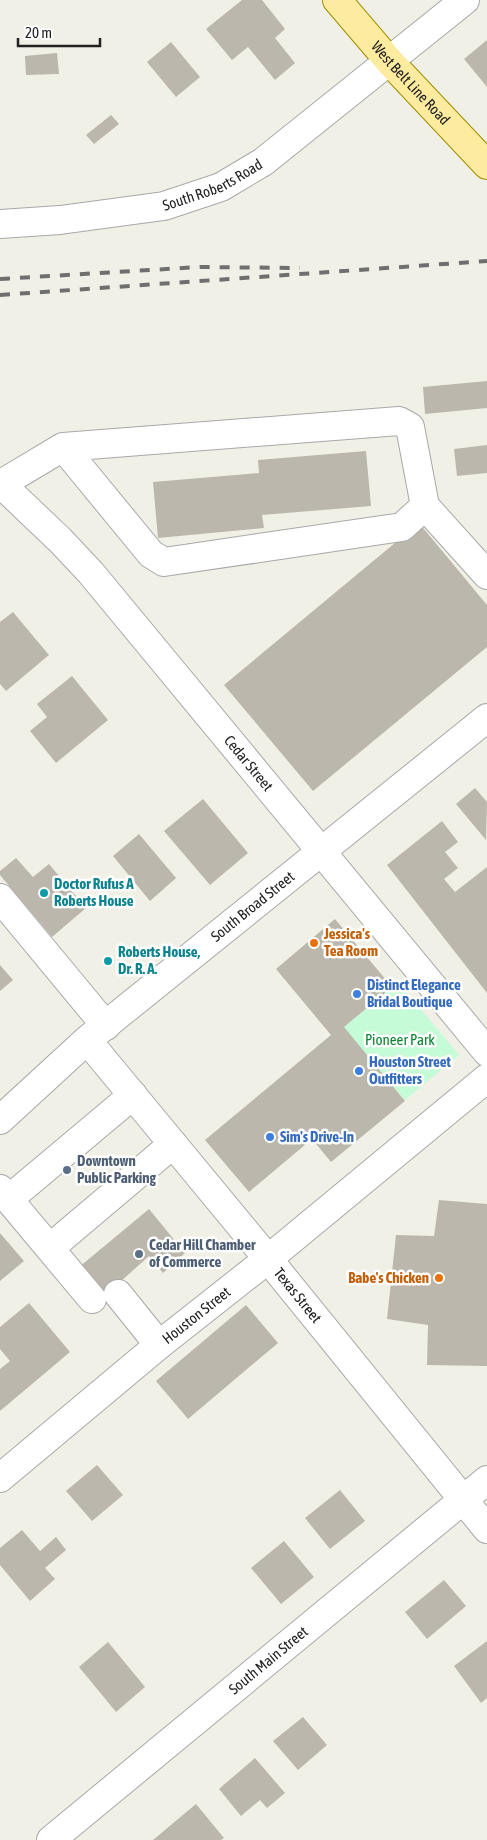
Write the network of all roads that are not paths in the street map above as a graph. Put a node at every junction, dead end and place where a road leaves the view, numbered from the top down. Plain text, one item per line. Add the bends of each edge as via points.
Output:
1 (337, 0) edge
2 (465, 0) edge
3 (390, 62) junction
4 (487, 165) edge
5 (0, 224) edge
6 (63, 447) junction
7 (0, 484) edge
8 (425, 506) junction
9 (487, 575) edge
10 (485, 724) edge
11 (321, 852) junction
12 (0, 898) edge
13 (96, 1033) junction
14 (487, 1052) edge
15 (487, 1078) edge
16 (133, 1095) junction
17 (0, 1120) edge
18 (173, 1144) junction
19 (4, 1194) edge
20 (50, 1248) junction
21 (268, 1259) junction
22 (118, 1294) dead end
23 (92, 1299) dead end
24 (159, 1345) junction
25 (0, 1478) edge
26 (487, 1480) edge
27 (463, 1500) junction
28 (487, 1530) edge
29 (51, 1840) edge

1 - 3 main road, West Belt Line Road
2 - 3 street, South Roberts Road
3 - 4 main road, West Belt Line Road
3 - 5 street, South Roberts Road via 263,162 221,187 164,206 60,220
6 - 7 street
6 - 8 street via 151,554 164,562 402,527
6 - 8 street via 399,421 410,427
7 - 11 street, Cedar Street via 91,573
8 - 9 street
10 - 11 street, South Broad Street
11 - 13 street, South Broad Street
11 - 14 street, Cedar Street
12 - 13 street, Texas Street
13 - 16 street, Texas Street
13 - 17 street, South Broad Street
15 - 21 street, Houston Street
16 - 18 street, Texas Street
16 - 19 street
18 - 20 street
18 - 21 street, Texas Street
19 - 20 street
20 - 23 street
21 - 24 street, Houston Street
21 - 27 street, Texas Street
22 - 24 street
24 - 25 street, Houston Street
26 - 27 street, South Main Street
27 - 28 street, Texas Street
27 - 29 street, South Main Street

